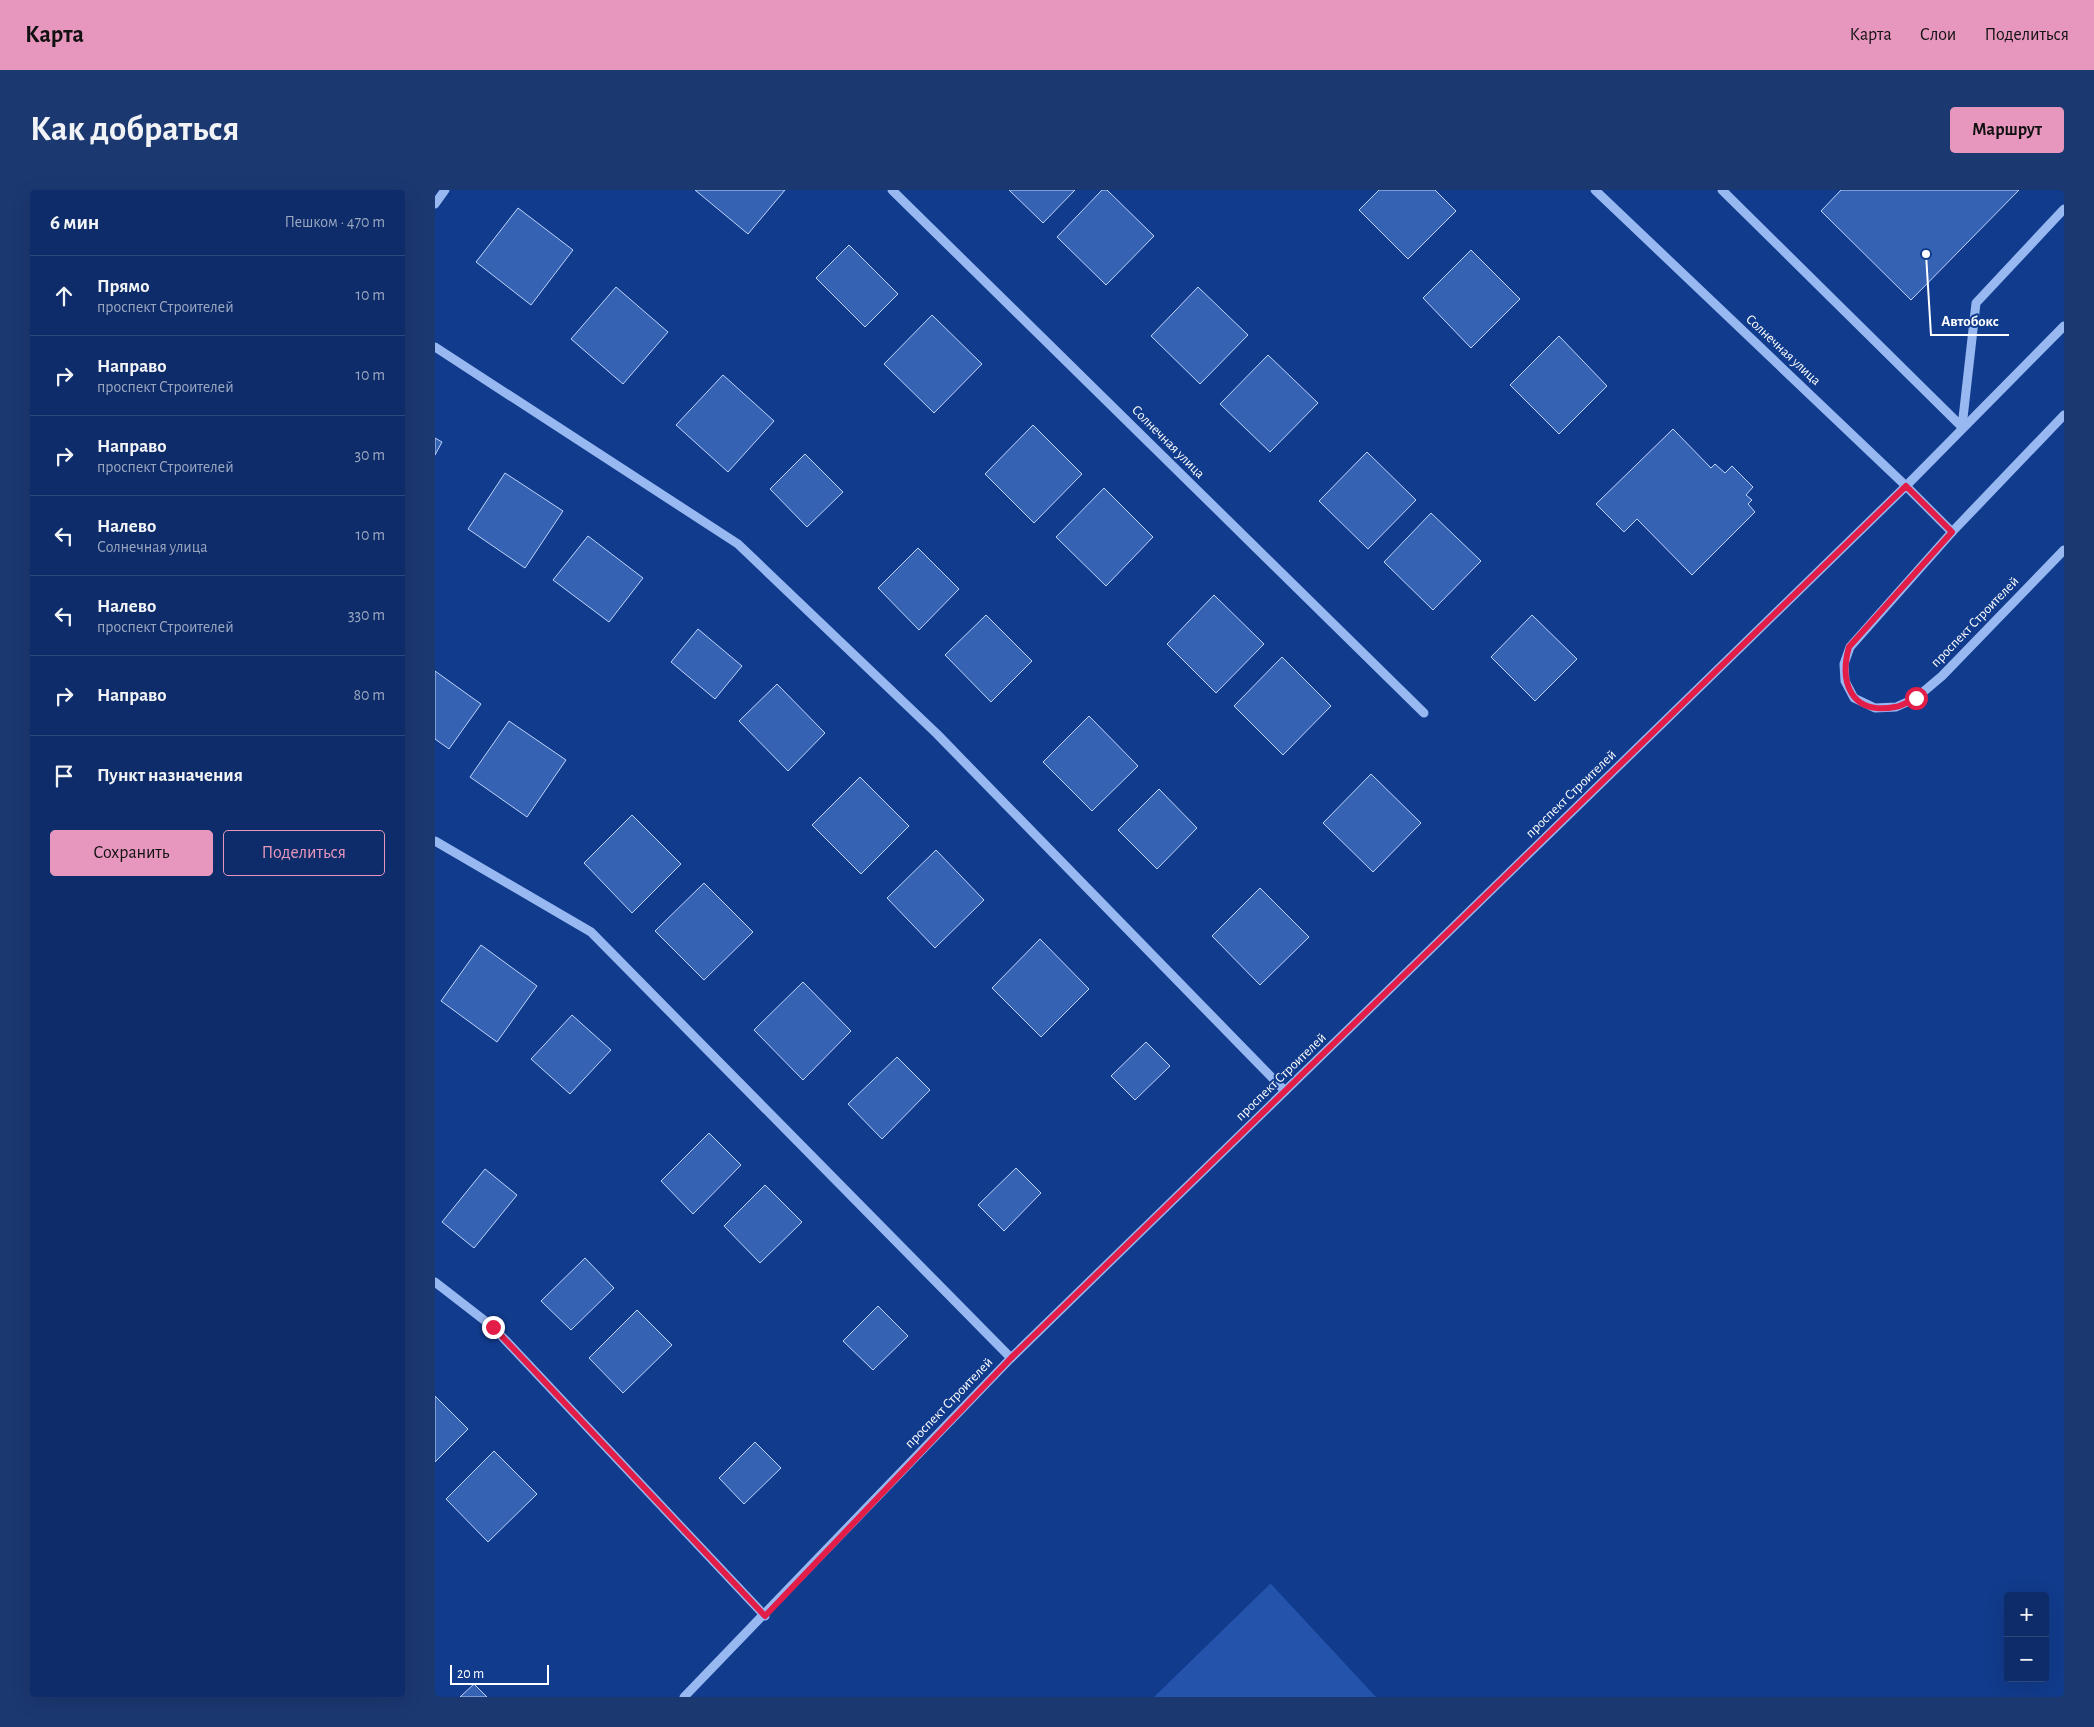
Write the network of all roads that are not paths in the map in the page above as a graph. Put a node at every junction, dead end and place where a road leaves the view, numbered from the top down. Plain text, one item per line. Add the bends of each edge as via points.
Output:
1 (445, 190) edge
2 (892, 190) edge
3 (1595, 190) edge
4 (1722, 190) edge
5 (435, 204) edge
6 (2064, 209) edge
7 (2064, 326) edge
8 (435, 347) edge
9 (2064, 415) edge
10 (1962, 427) junction
11 (1906, 486) junction
12 (1952, 532) junction
13 (2063, 554) edge
14 (1424, 713) dead end
15 (435, 841) edge
16 (1285, 1092) junction
17 (435, 1282) edge
18 (1011, 1358) junction
19 (765, 1616) junction
20 (684, 1697) edge

1 - 5 street
2 - 14 street, Солнечная улица
3 - 11 street, Солнечная улица
4 - 10 street
6 - 10 street via 1976,303
7 - 10 street, проспект Строителей
8 - 16 street via 738,544 937,734
9 - 12 street, проспект Строителей
10 - 11 street, проспект Строителей
11 - 12 street, Солнечная улица
11 - 16 street, проспект Строителей
12 - 13 street, проспект Строителей via 1849,647 1845,681 1854,698 1875,708 1897,707 1916,698
15 - 18 street via 591,932
16 - 18 street, проспект Строителей
17 - 19 street via 493,1327
18 - 19 street, проспект Строителей
19 - 20 street, проспект Строителей

